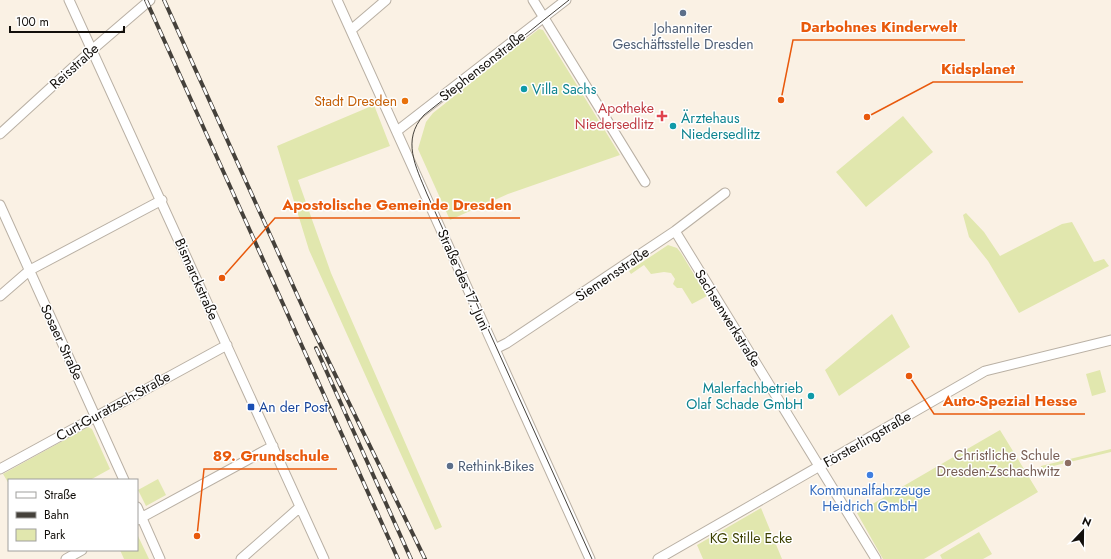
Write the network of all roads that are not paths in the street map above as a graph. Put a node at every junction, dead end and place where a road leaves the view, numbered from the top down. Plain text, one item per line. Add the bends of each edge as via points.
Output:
1 (69, 0) edge
2 (150, 0) edge
3 (338, 0) edge
4 (386, 0) edge
5 (533, 0) edge
6 (566, 0) edge
7 (544, 17) junction
8 (351, 30) junction
9 (93, 49) junction
10 (397, 131) junction
11 (0, 134) edge
12 (644, 182) dead end
13 (725, 193) dead end
14 (162, 200) junction
15 (0, 205) edge
16 (675, 231) junction
17 (30, 270) junction
18 (0, 296) edge
19 (1111, 340) edge
20 (226, 345) junction
21 (495, 348) junction
22 (96, 416) junction
23 (273, 446) junction
24 (820, 466) junction
25 (0, 469) edge
26 (124, 479) edge
27 (300, 507) junction
28 (139, 519) edge
29 (80, 551) edge
30 (66, 559) edge
31 (160, 559) edge
32 (241, 559) edge
33 (324, 559) edge
34 (590, 559) edge
35 (658, 559) edge
36 (876, 559) edge

1 - 9 street, Bismarckstraße
2 - 9 street, Reisstraße
3 - 8 street, Straße des 17. Juni
4 - 8 street
5 - 7 street
6 - 7 street, Stephensonstraße
7 - 10 street, Stephensonstraße
7 - 12 street
8 - 10 street, Straße des 17. Juni
9 - 11 street, Reisstraße
9 - 14 street, Bismarckstraße
10 - 21 street, Straße des 17. Juni
13 - 16 street, Siemensstraße
14 - 17 street
14 - 20 street, Bismarckstraße
15 - 17 street, Sosaer Straße
16 - 21 street, Siemensstraße via 507,343
16 - 24 street, Sachsenwerkstraße
17 - 18 street
17 - 22 street, Sosaer Straße
19 - 24 street, Försterlingstraße via 985,371
20 - 22 street, Curt-Guratzsch-Straße
20 - 23 street, Bismarckstraße
21 - 34 street, Straße des 17. Juni
22 - 25 street, Curt-Guratzsch-Straße
22 - 26 street, Sosaer Straße
23 - 27 street, Bismarckstraße
23 - 28 street
24 - 35 street, Försterlingstraße
24 - 36 street, Sachsenwerkstraße
27 - 32 street
27 - 33 street, Bismarckstraße
28 - 31 street
29 - 30 street

